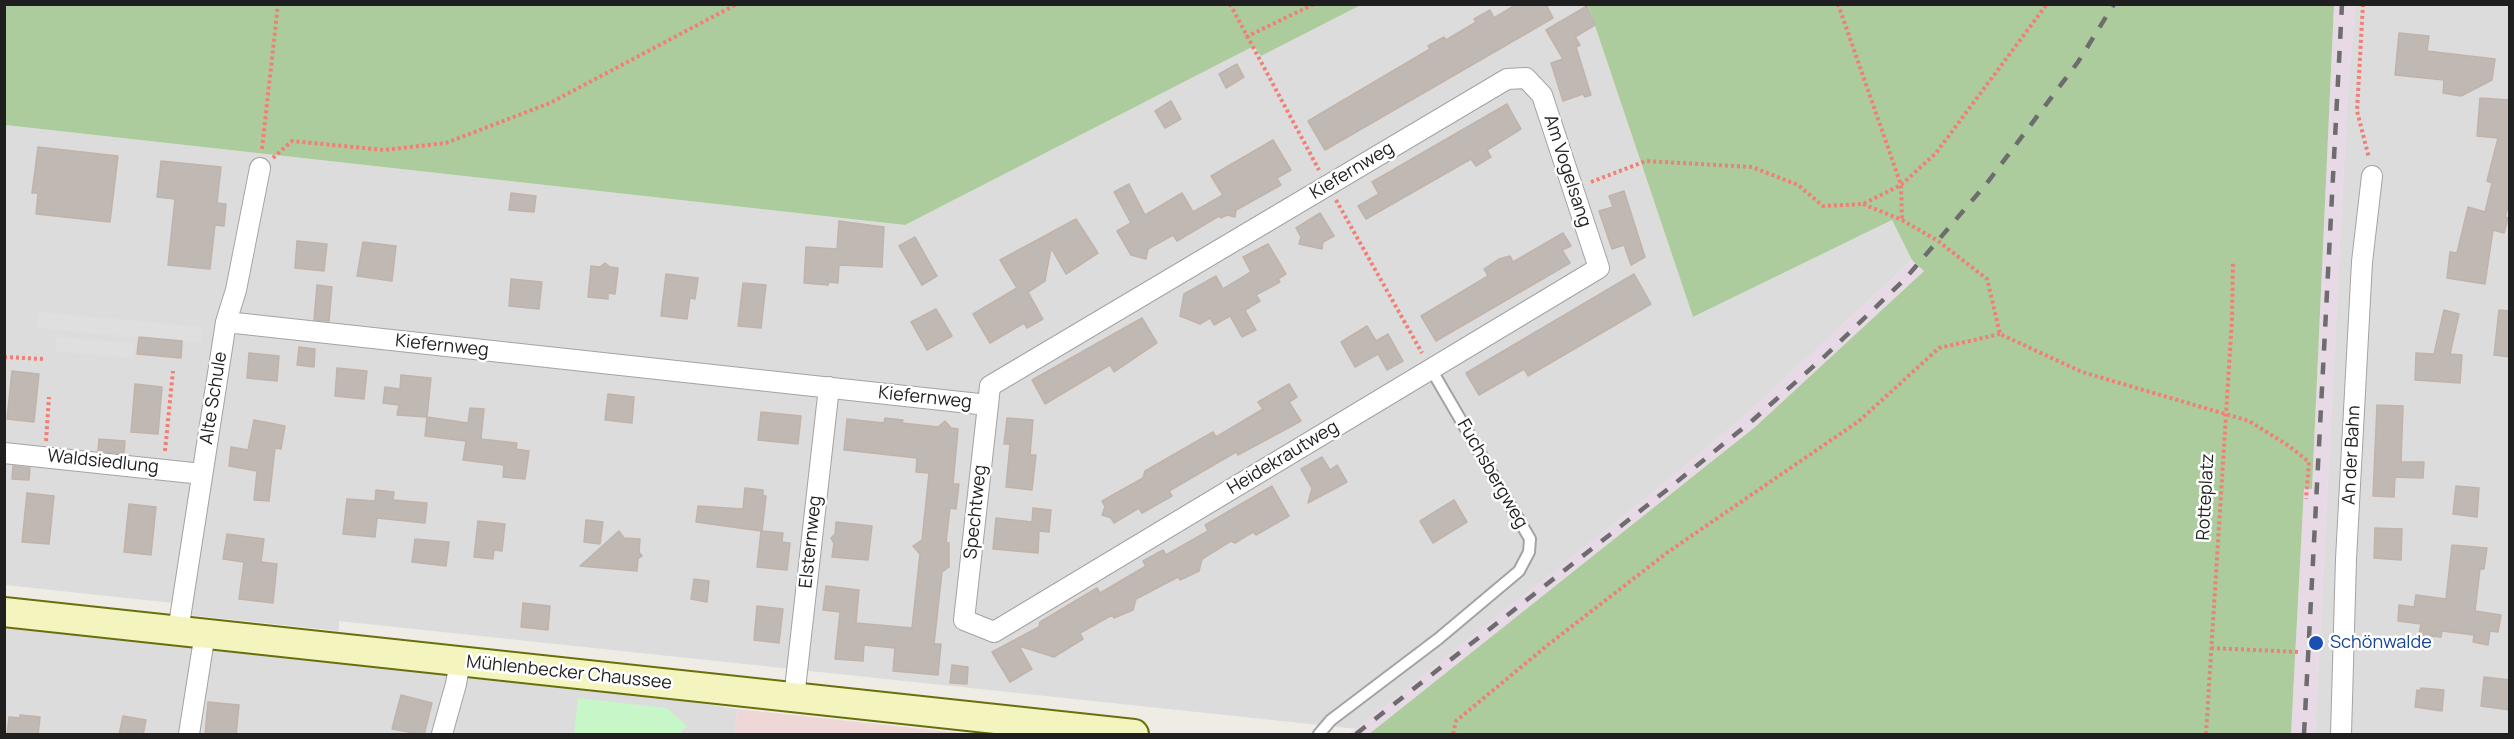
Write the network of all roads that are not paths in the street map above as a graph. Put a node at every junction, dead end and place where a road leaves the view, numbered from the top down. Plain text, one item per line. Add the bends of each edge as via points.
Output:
1 (1526, 78) joint
2 (260, 168) road end
3 (2372, 176) road end
4 (1599, 268) joint
5 (226, 322) junction
6 (1431, 369) junction
7 (829, 387) junction
8 (988, 405) junction
9 (4, 453) edge
10 (202, 474) junction
11 (4, 612) edge
12 (964, 620) joint
13 (192, 632) junction
14 (459, 661) junction
15 (794, 698) junction
16 (1129, 734) edge
17 (189, 735) edge
18 (442, 735) edge
19 (1319, 735) edge
20 (2342, 735) edge

1 - 4 street, Am Vogelsang via 1542,95
1 - 8 street, Kiefernweg via 1507,79 990,386
2 - 5 street, Alte Schule
3 - 20 street, An der Bahn via 2362,262 2353,428
4 - 6 street, Heidekrautweg
5 - 7 street, Kiefernweg
5 - 10 street, Alte Schule
6 - 12 street, Heidekrautweg via 993,632
6 - 19 lane, Fuchsbergweg via 1530,539 1529,552 1519,571 1331,720
7 - 8 street, Kiefernweg
7 - 15 street, Elsternweg
8 - 12 street, Spechtweg
9 - 10 street, Waldsiedlung
10 - 13 street, Alte Schule
11 - 13 main road, Mühlenbecker Chaussee
13 - 14 main road, Mühlenbecker Chaussee
13 - 17 street, Alte Schule
14 - 15 main road, Mühlenbecker Chaussee
14 - 18 street
15 - 16 main road, Mühlenbecker Chaussee

